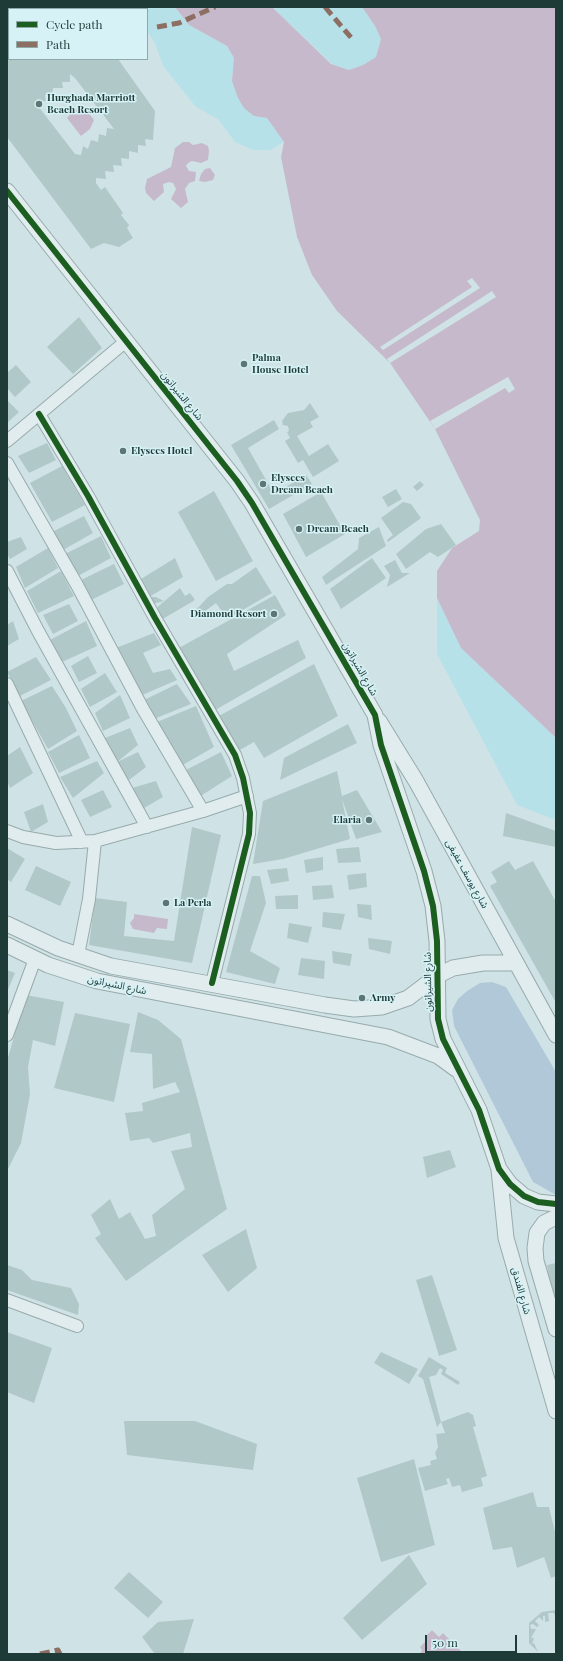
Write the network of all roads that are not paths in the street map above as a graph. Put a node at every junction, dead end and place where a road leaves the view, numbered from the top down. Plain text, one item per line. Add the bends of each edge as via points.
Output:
1 (7, 191) edge
2 (125, 342) junction
3 (39, 414) junction
4 (7, 441) edge
5 (7, 463) edge
6 (7, 571) edge
7 (7, 684) edge
8 (375, 715) junction
9 (247, 796) junction
10 (203, 811) junction
11 (147, 827) junction
12 (7, 831) edge
13 (95, 841) junction
14 (82, 842) junction
15 (7, 924) edge
16 (7, 946) edge
17 (78, 956) junction
18 (35, 959) junction
19 (516, 963) junction
20 (437, 976) junction
21 (212, 983) junction
22 (7, 1035) edge
23 (556, 1035) edge
24 (460, 1072) junction
25 (499, 1169) junction
26 (556, 1204) edge
27 (556, 1217) edge
28 (7, 1300) edge
29 (77, 1326) dead end
30 (556, 1329) edge
31 (556, 1411) edge

1 - 2 street, شارع الشيراتون
2 - 3 street
2 - 8 street, شارع الشيراتون via 252,503
3 - 4 street
3 - 9 street via 235,755
5 - 10 street via 77,585 143,709
6 - 11 street
7 - 14 street
8 - 19 street, شارع يوسف عفيفى via 416,781
8 - 20 street, شارع الشيراتون via 380,745 424,871 433,906
9 - 10 street
9 - 21 street via 250,834
10 - 11 street
11 - 13 street
12 - 14 street via 23,837 56,843
13 - 14 street
13 - 17 street via 89,899
15 - 17 street, شارع الشيراتون
16 - 18 street, شارع الشيراتون
17 - 21 street, شارع الشيراتون via 110,966
18 - 22 street
18 - 24 street, شارع الشيراتون via 97,981 388,1037 438,1056
19 - 20 street, شارع الشيراتون via 468,964
19 - 23 street, شارع يوسف عفيفى
20 - 21 street, شارع الشيراتون via 408,998 382,1007 354,1008
20 - 24 street, شارع الشيراتون via 438,1019 444,1039
24 - 25 street, شارع الشيراتون via 479,1110
25 - 26 street, شارع الشيراتون via 510,1184 524,1196 538,1202
25 - 31 street, شارع الفندق via 506,1238
27 - 30 street via 544,1223 537,1233 535,1248 536,1261
28 - 29 street

